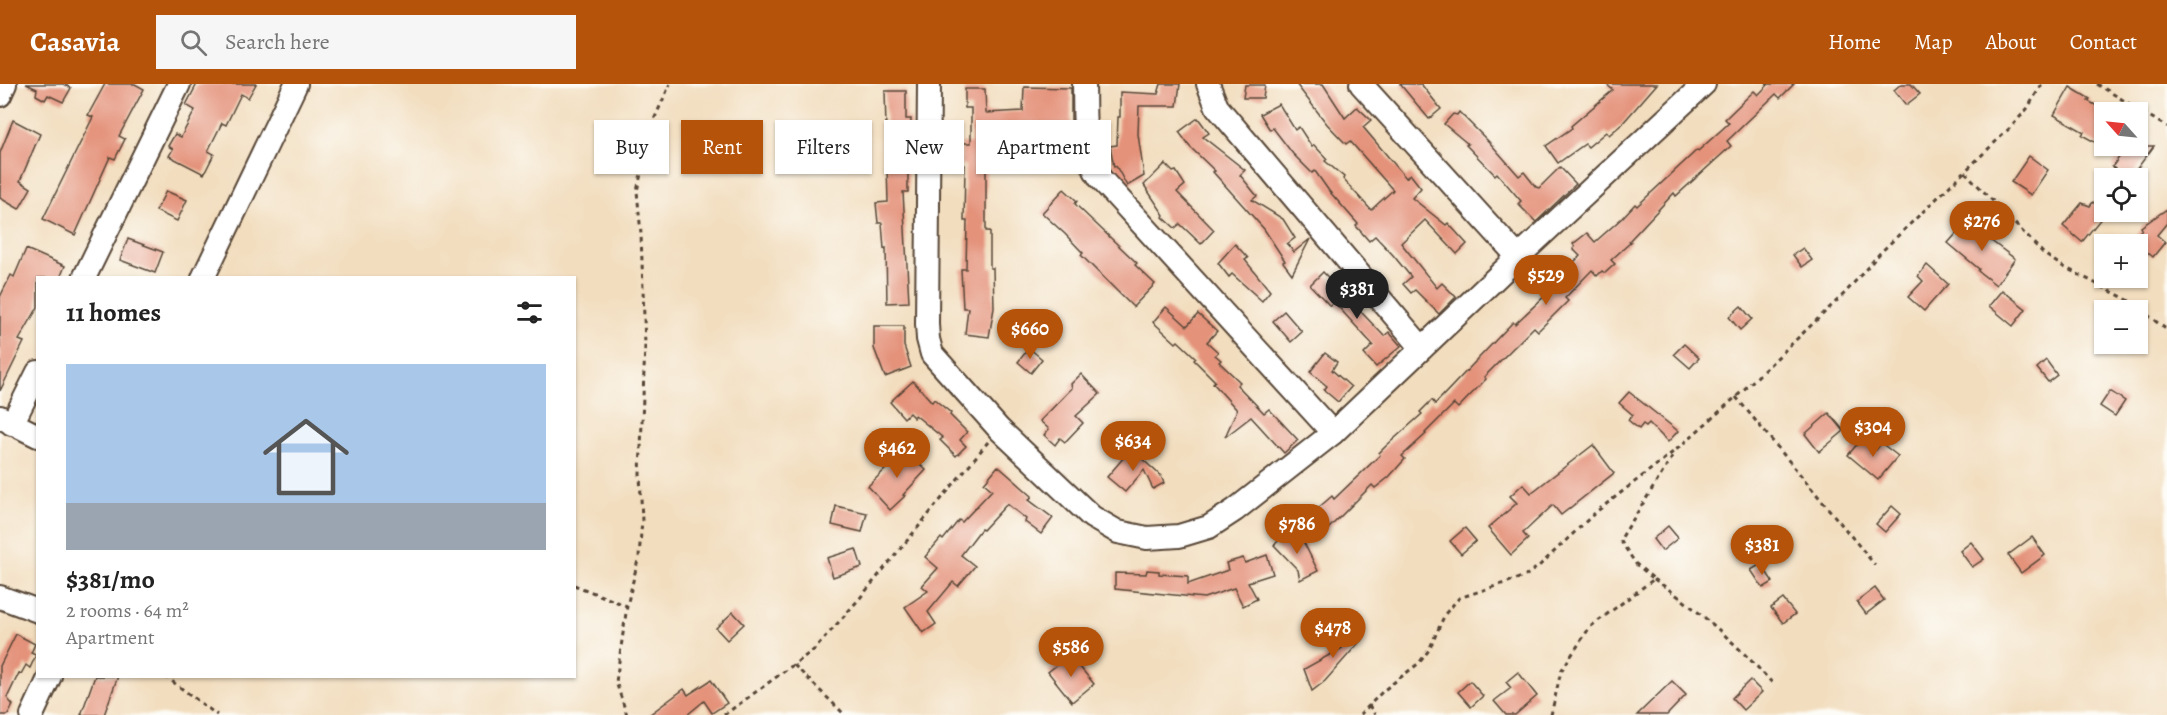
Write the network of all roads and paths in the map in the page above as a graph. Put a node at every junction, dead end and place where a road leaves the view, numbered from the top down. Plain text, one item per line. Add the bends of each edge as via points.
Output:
1 (5, 84) edge
2 (179, 84) edge
3 (297, 84) edge
4 (670, 84) edge
5 (929, 84) edge
6 (1084, 84) edge
7 (1209, 84) edge
8 (1361, 84) edge
9 (1704, 84) edge
10 (2042, 84) edge
11 (2097, 84) edge
12 (0, 95) edge
13 (2167, 127) edge
14 (1965, 172) junction
15 (1518, 257) junction
16 (85, 276) edge
17 (204, 276) edge
18 (2167, 330) edge
19 (1422, 348) junction
20 (36, 375) edge
21 (1736, 397) junction
22 (6, 420) edge
23 (999, 429) junction
24 (1333, 433) junction
25 (36, 435) edge
26 (1677, 449) junction
27 (1875, 565) dead end
28 (1654, 579) junction
29 (576, 586) edge
30 (0, 597) edge
31 (627, 606) junction
32 (36, 610) edge
33 (794, 665) junction
34 (49, 678) edge
35 (168, 678) edge
36 (1774, 686) dead end
37 (1369, 705) junction
38 (32, 715) edge
39 (217, 715) edge
40 (627, 715) edge
41 (724, 715) edge
42 (845, 715) edge
43 (1360, 715) edge
44 (1375, 715) edge
45 (1551, 715) edge

1 - 12 street
2 - 16 street
3 - 17 street
4 - 31 path via 652,122 637,191 645,345 642,521 639,556
5 - 23 street via 928,339 932,354
6 - 24 street via 1087,151 1092,167
7 - 19 street via 1217,107
8 - 15 street
9 - 15 street
10 - 14 path via 2027,109
11 - 13 path
14 - 18 path via 2044,254 2128,300
14 - 21 path
15 - 19 street
19 - 24 street
20 - 22 street
21 - 26 path
21 - 27 path
22 - 25 street
23 - 24 street via 1092,517 1118,532 1147,538 1179,536 1209,526
23 - 33 path via 841,620
26 - 28 path via 1620,540 1636,564
26 - 37 path via 1596,512 1539,566 1524,576 1459,598 1445,614 1419,663
28 - 36 path via 1681,598
28 - 45 path via 1590,627 1561,671
29 - 31 path
30 - 32 street
31 - 40 path via 616,682
33 - 41 path
33 - 42 path
34 - 38 street
35 - 39 path
37 - 43 path
37 - 44 path

